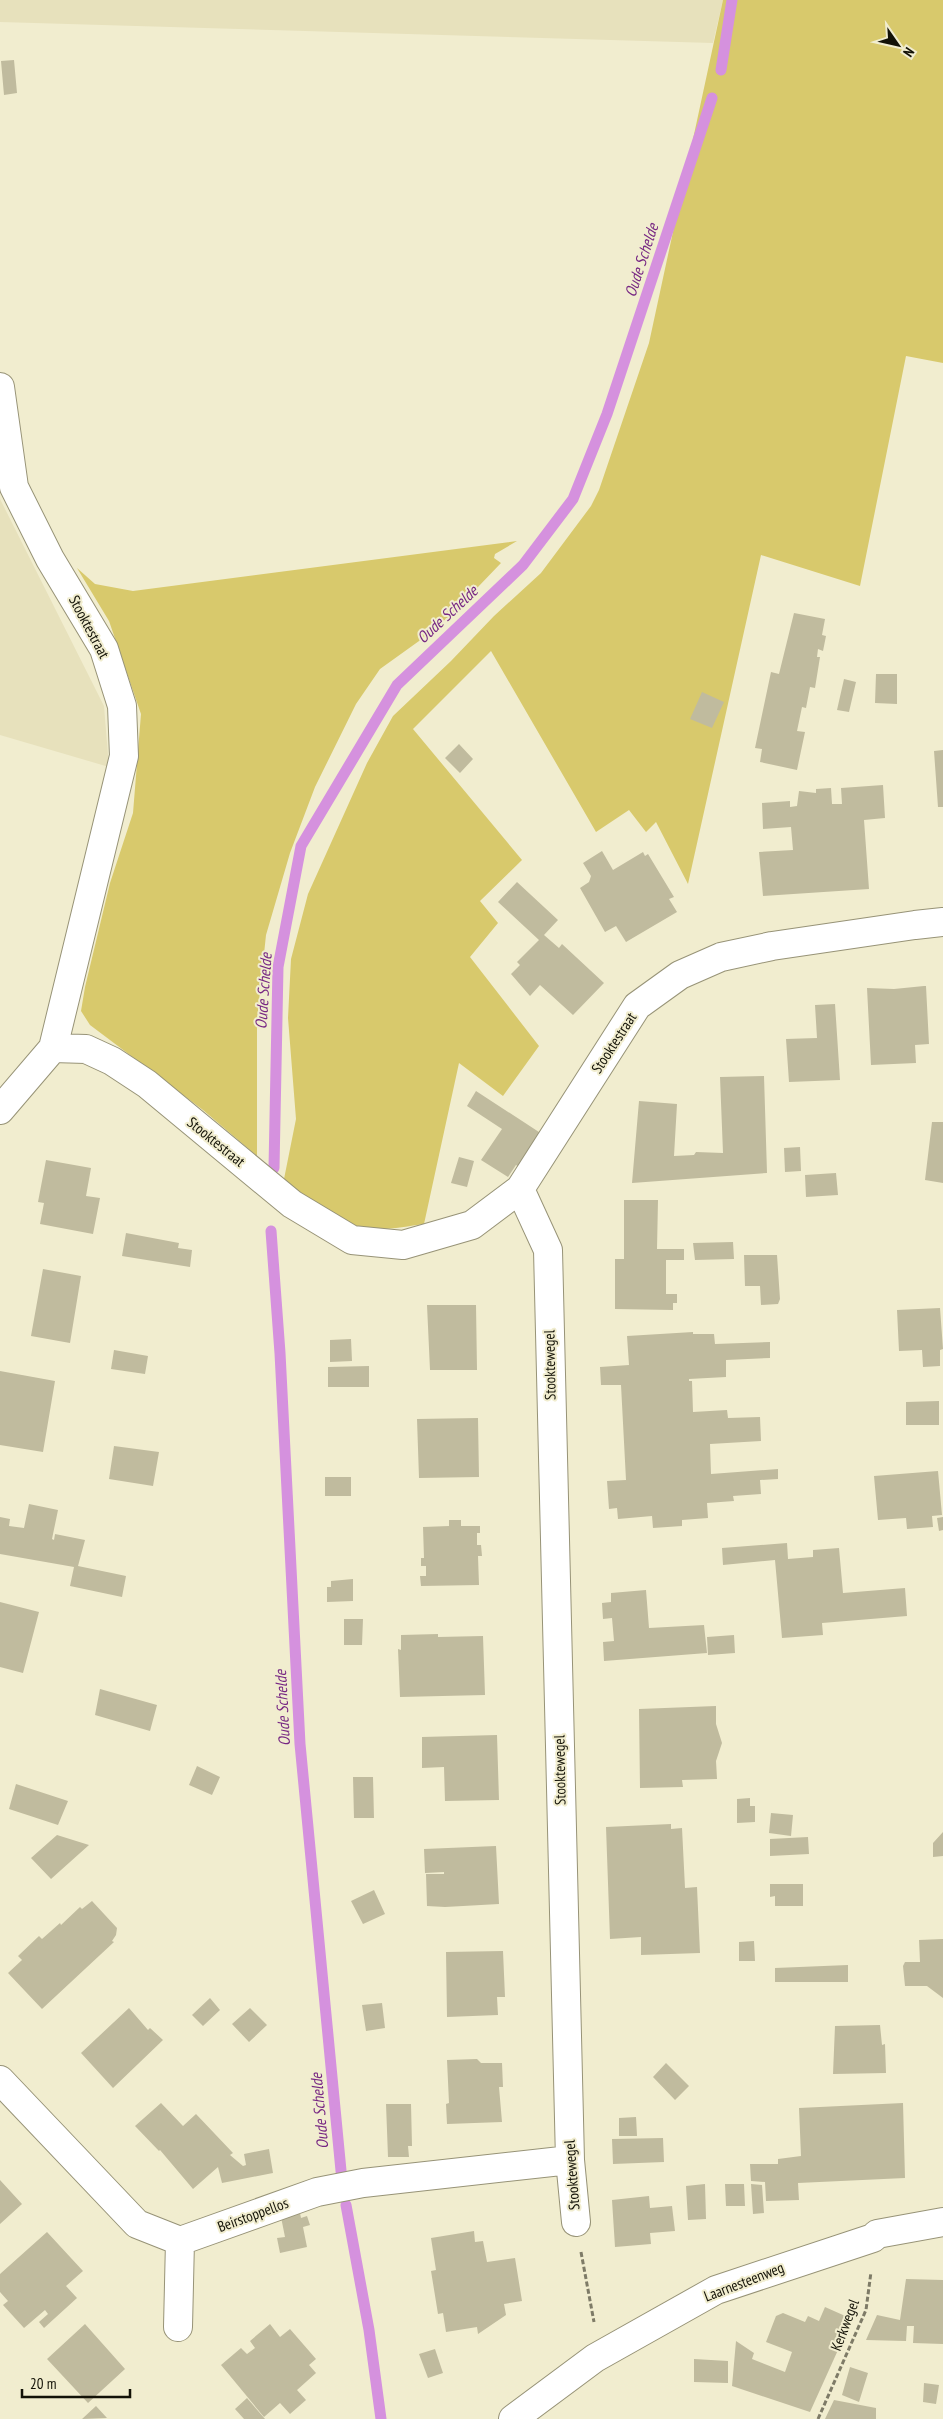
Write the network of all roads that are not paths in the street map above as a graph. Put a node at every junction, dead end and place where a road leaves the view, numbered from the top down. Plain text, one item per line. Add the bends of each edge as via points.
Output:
1 (0, 387) edge
2 (943, 922) edge
3 (53, 1048) junction
4 (0, 1110) edge
5 (520, 1189) junction
6 (0, 2080) edge
7 (570, 2160) junction
8 (576, 2222) road end
9 (943, 2222) edge
10 (180, 2241) junction
11 (178, 2327) dead end
12 (513, 2419) edge

1 - 3 street, Stooktestraat via 14,487 50,558 104,649 122,706 124,756
2 - 5 street, Stooktestraat via 772,946 721,957 680,975 638,1006
3 - 4 street
3 - 5 street, Stooktestraat via 86,1049 112,1061 147,1084 292,1204 352,1240 403,1245 472,1225
5 - 7 street, Stooktewegel via 548,1250
6 - 10 street via 137,2224
7 - 8 street, Stooktewegel
7 - 10 street, Beirstoppellos via 363,2183 317,2192
9 - 12 street, Laarnesteenweg via 877,2234 716,2290 600,2355
10 - 11 street

